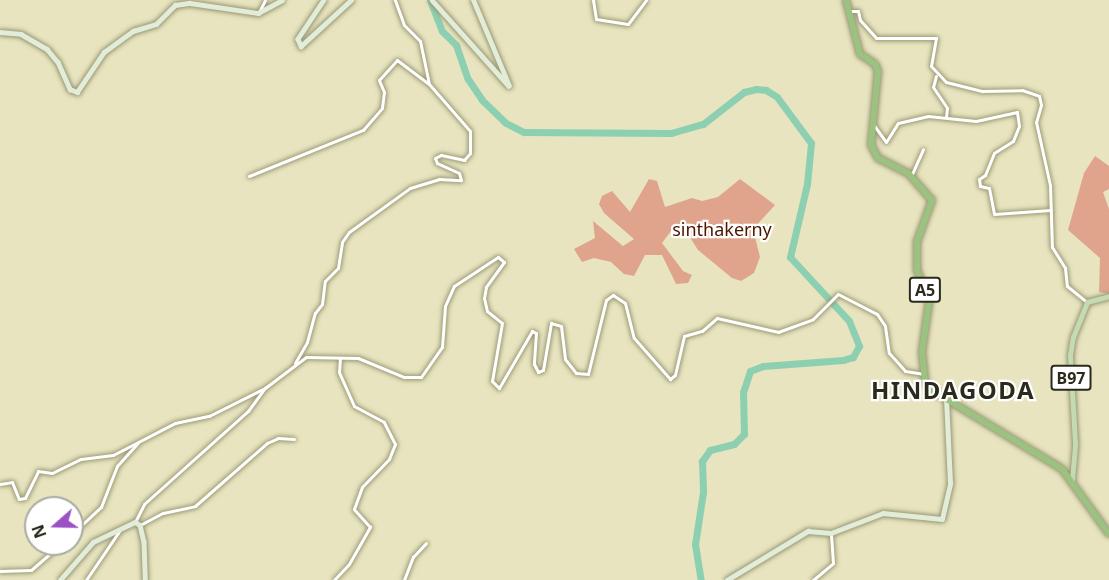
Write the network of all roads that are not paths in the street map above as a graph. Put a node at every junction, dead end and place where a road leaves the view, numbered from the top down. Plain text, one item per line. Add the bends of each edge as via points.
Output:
1 (265, 0) edge
2 (282, 0) edge
3 (324, 0) edge
4 (351, 0) edge
5 (395, 0) edge
6 (432, 0) edge
7 (473, 0) edge
8 (593, 0) edge
9 (646, 0) edge
10 (846, 0) edge
11 (850, 11) junction
12 (258, 13) junction
13 (0, 32) edge
14 (936, 76) junction
15 (429, 84) junction
16 (946, 117) junction
17 (872, 124) junction
18 (923, 149) dead end
19 (249, 176) dead end
20 (910, 176) junction
21 (1051, 210) junction
22 (1109, 296) edge
23 (1087, 302) junction
24 (340, 358) junction
25 (294, 365) junction
26 (923, 374) junction
27 (265, 388) junction
28 (946, 398) junction
29 (294, 439) dead end
30 (141, 440) junction
31 (1071, 480) junction
32 (0, 484) edge
33 (84, 523) edge
34 (137, 524) junction
35 (122, 526) junction
36 (831, 533) junction
37 (1109, 534) edge
38 (426, 543) dead end
39 (47, 556) edge
40 (0, 571) edge
41 (60, 580) edge
42 (86, 580) edge
43 (144, 580) edge
44 (334, 580) edge
45 (404, 580) edge
46 (727, 580) edge
47 (813, 580) edge

1 - 12 street
2 - 12 street
3 - 4 street via 298,39 301,46
5 - 15 street via 404,25 420,41
6 - 7 street via 509,86
8 - 9 street via 596,19 628,24
10 - 11 highway, A5
11 - 14 street via 858,11 872,36 936,38 931,66
11 - 17 highway, A5 via 860,54 875,64 878,71
12 - 13 street via 190,3 175,5 156,24 133,32 104,52 77,92 70,89 62,69 47,49 21,34
14 - 16 street via 933,87 947,108
14 - 21 street via 983,90 1013,89 1039,96 1041,105 1036,122 1050,185
15 - 19 street via 397,60 379,80 384,92 382,108 363,129
15 - 25 street via 470,131 470,153 464,160 441,155 435,158 462,179 439,179 410,188 349,232 342,242 338,268 326,281 322,304
16 - 17 street via 898,123 886,142
16 - 21 street via 976,121 1017,112 1019,126 1013,141 994,153 985,175 979,179 980,186 989,188 991,213
17 - 20 highway, A5 via 875,153
18 - 20 street
20 - 26 highway, A5 via 932,204 917,242 917,270 929,302 922,340
21 - 23 street via 1052,247 1065,268 1067,286
22 - 23 main road
23 - 31 main road, B97 via 1070,355 1075,443
24 - 25 street via 306,357
24 - 26 street via 358,358 404,377 421,377 442,347 445,306 454,286 498,257 504,262 486,287 484,298 487,311 502,323 492,381 499,387 532,330 537,333 534,364 538,372 543,370 551,323 561,326 565,359 576,373 588,374 606,300 613,295 625,303 634,338 670,379 675,375 684,336 702,331 717,318 778,332 809,321 838,294 878,314 885,326 889,353 906,371
24 - 44 street via 339,372 354,406 384,422 396,444 389,459 362,487 354,509 370,527 349,564
25 - 27 street
26 - 28 highway via 930,388
27 - 30 street via 209,416 175,423 160,435
27 - 34 street via 248,411 144,504
28 - 31 highway via 1050,460
28 - 36 street via 950,483 942,519 883,513
29 - 34 street via 279,438 267,443 195,506
30 - 32 street via 106,458 81,459 52,473 38,471 26,498 19,499 12,482
30 - 33 street via 117,466 101,507
31 - 37 highway
34 - 35 street
34 - 43 street
35 - 41 street via 93,542
35 - 42 street
36 - 46 street via 808,531
36 - 47 street via 833,563
38 - 45 street via 413,557
39 - 40 street via 31,570

